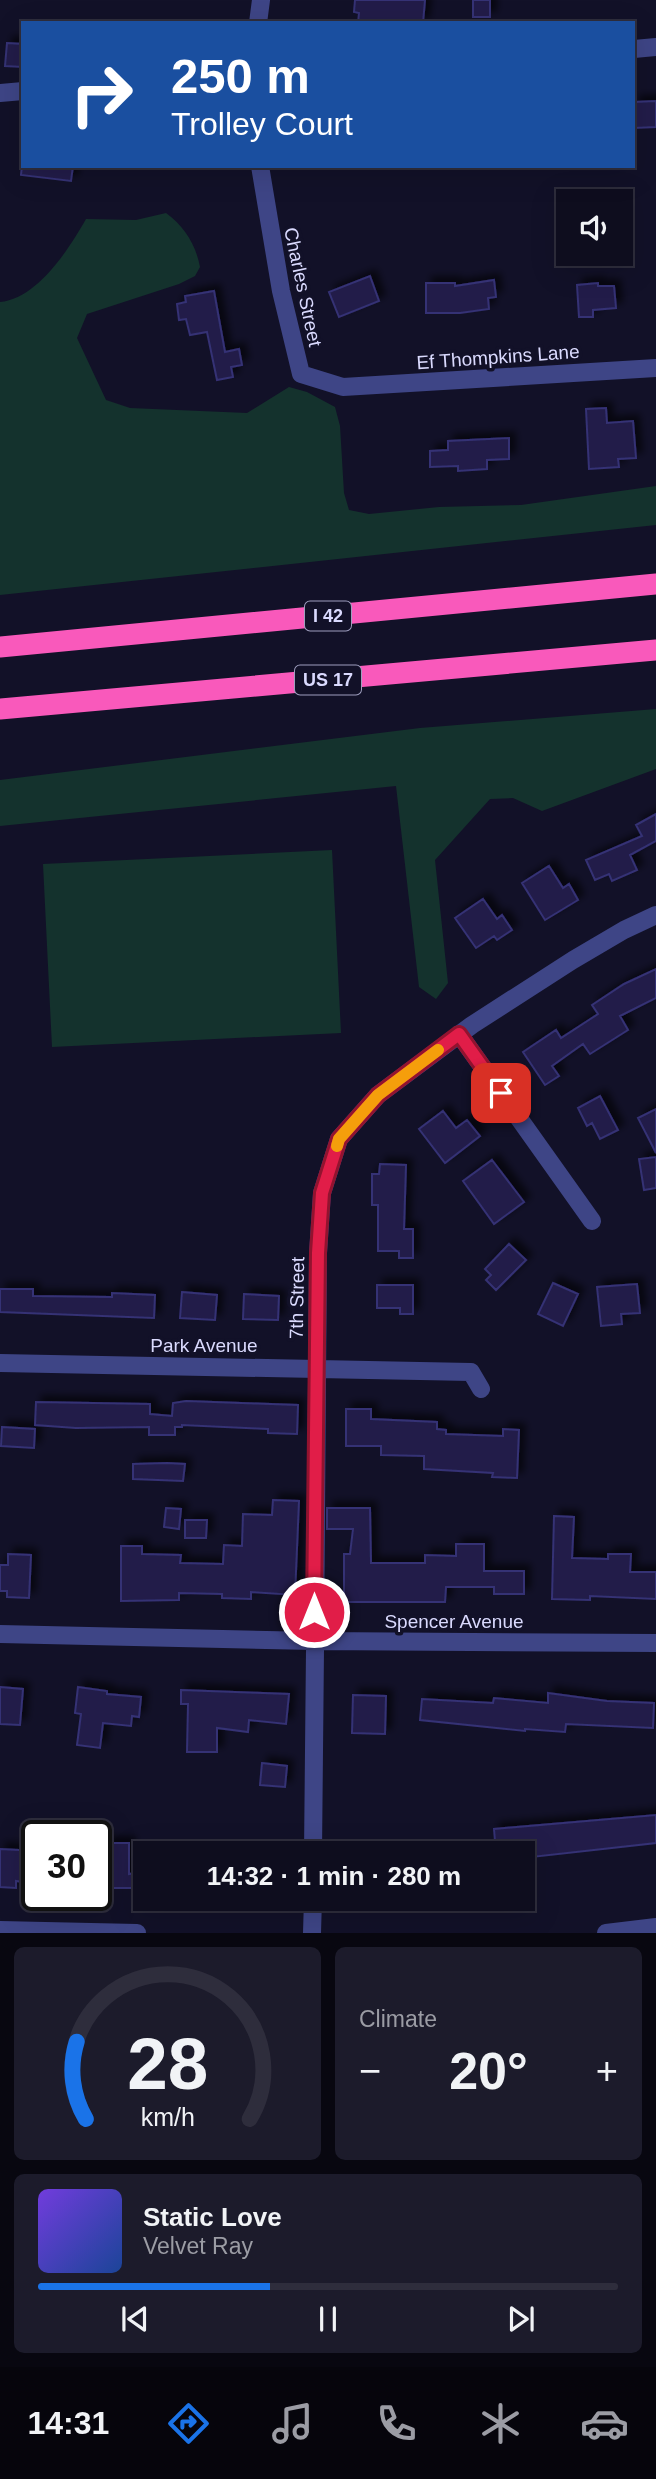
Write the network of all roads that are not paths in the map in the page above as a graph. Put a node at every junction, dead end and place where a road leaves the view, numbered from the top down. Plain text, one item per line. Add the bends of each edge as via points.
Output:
1 (261, 0) edge
2 (258, 21) edge
3 (656, 47) edge
4 (635, 49) edge
5 (21, 91) edge
6 (0, 93) edge
7 (260, 168) edge
8 (656, 368) edge
9 (343, 387) joint
10 (656, 584) edge
11 (0, 647) edge
12 (656, 650) edge
13 (0, 709) edge
14 (656, 915) edge
15 (459, 1034) junction
16 (592, 1222) dead end
17 (0, 1363) edge
18 (316, 1368) junction
19 (481, 1389) dead end
20 (0, 1634) edge
21 (656, 1643) edge
22 (0, 1645) edge
23 (315, 1645) junction
24 (656, 1654) edge
25 (313, 1841) edge
26 (313, 1911) edge
27 (656, 1927) edge
28 (0, 1930) edge
29 (137, 1933) edge
30 (312, 1933) edge
31 (606, 1933) edge

1 - 2 street
3 - 4 street
5 - 6 street
7 - 9 street, Charles Street via 281,291 301,374
8 - 9 street, Ef Thompkins Lane
10 - 11 highway, I 42
12 - 13 highway, US 17
14 - 15 street, 7th Street via 573,960
15 - 16 street
15 - 18 street, 7th Street via 378,1095 339,1139 322,1193
17 - 18 street, Park Avenue
18 - 19 street, Park Avenue via 471,1372
18 - 23 street, 7th Street
20 - 23 street, Spencer Avenue
21 - 23 street, Spencer Avenue
22 - 23 street, Spencer Avenue
23 - 24 street, Spencer Avenue
23 - 25 street, 7th Street
26 - 30 street
27 - 31 street
28 - 29 street

